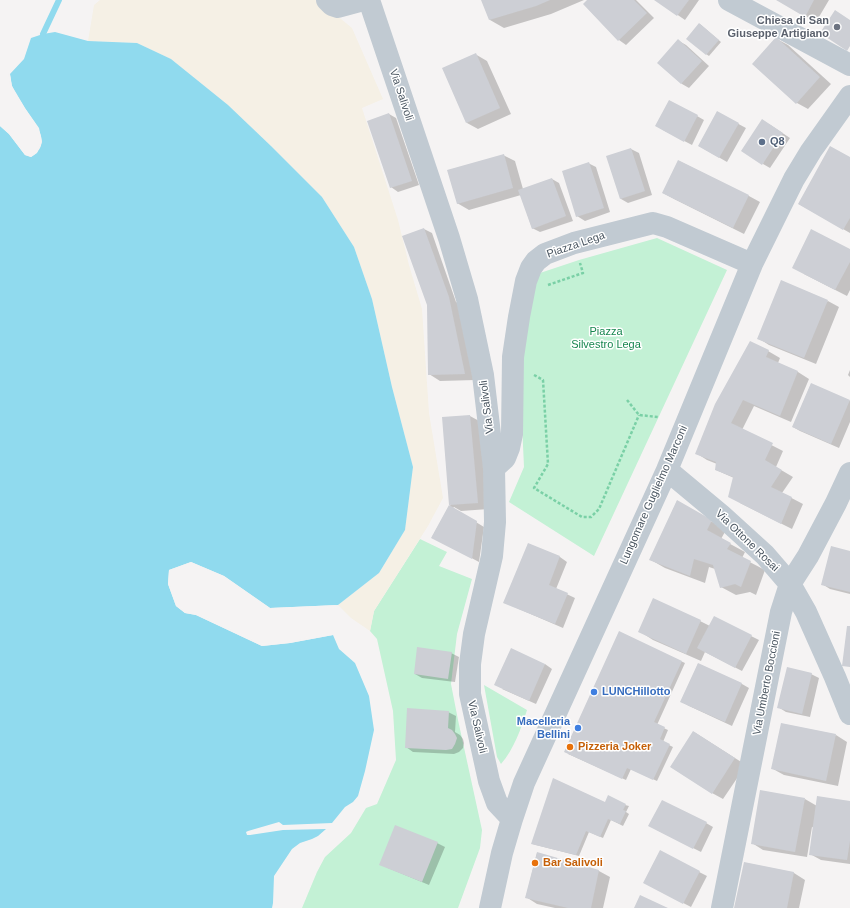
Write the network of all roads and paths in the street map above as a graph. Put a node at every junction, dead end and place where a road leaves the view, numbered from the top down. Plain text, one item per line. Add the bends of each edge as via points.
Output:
1 (327, 0) edge
2 (364, 0) edge
3 (369, 0) edge
4 (729, 0) edge
5 (850, 65) edge
6 (850, 96) edge
7 (574, 244) junction
8 (752, 264) junction
9 (545, 286) dead end
10 (534, 375) dead end
11 (627, 400) dead end
12 (639, 415) junction
13 (658, 417) dead end
14 (494, 468) junction
15 (667, 470) junction
16 (850, 473) edge
17 (790, 584) junction
18 (850, 714) edge
19 (512, 819) junction
20 (490, 908) edge
21 (722, 908) edge

1 - 2 street via 338,7
3 - 14 street, Via Salivoli via 449,238 466,299 483,375
4 - 5 street
6 - 8 street, Lungomare Guglielmo Marconi via 794,180
7 - 8 street, Piazza Lega via 653,222
7 - 9 path via 583,273
7 - 14 street, Piazza Lega via 545,254 531,268 526,281 513,357 512,434 505,458
8 - 15 street, Lungomare Guglielmo Marconi
10 - 12 path via 543,380 548,464 534,488 582,517 591,517 599,509
11 - 12 path
12 - 13 path
14 - 19 street, Via Salivoli via 495,522 492,556 474,634 470,694 489,781 497,803
15 - 17 street, Via Ottone Rosai via 760,550
15 - 19 street, Lungomare Guglielmo Marconi via 524,783
16 - 17 street, Via Umberto Boccioni via 808,556
17 - 18 street, Via Ottone Rosai via 806,612
17 - 21 street, Via Umberto Boccioni via 781,612
19 - 20 street, Lungomare Guglielmo Marconi

